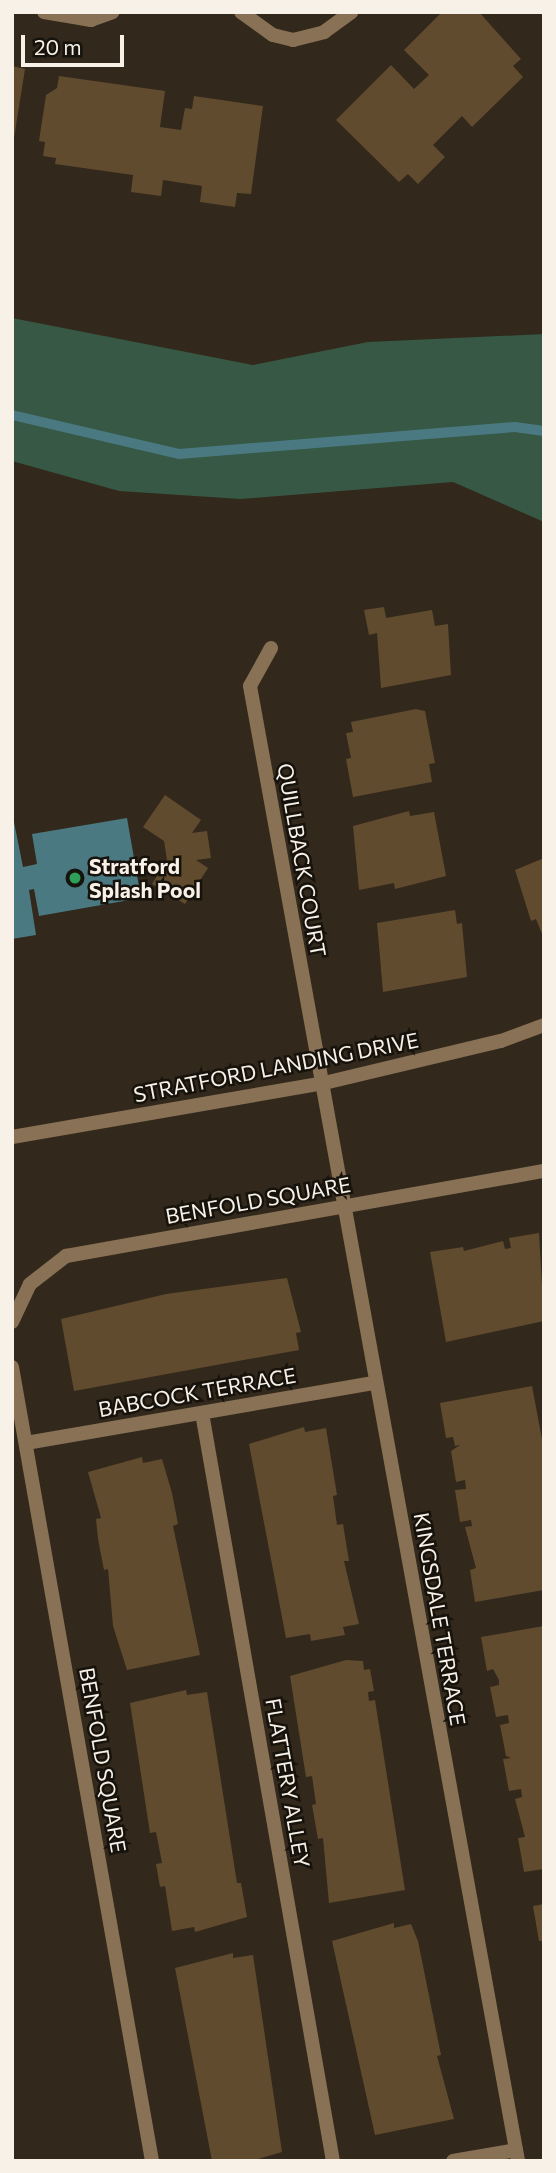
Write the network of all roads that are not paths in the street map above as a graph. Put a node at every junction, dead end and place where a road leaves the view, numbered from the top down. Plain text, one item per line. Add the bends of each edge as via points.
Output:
1 (44, 12) edge
2 (113, 12) edge
3 (241, 12) edge
4 (352, 12) edge
5 (271, 648) dead end
6 (544, 1025) edge
7 (320, 1084) junction
8 (12, 1137) edge
9 (544, 1171) edge
10 (344, 1205) junction
11 (12, 1322) edge
12 (12, 1367) edge
13 (375, 1383) junction
14 (202, 1413) junction
15 (26, 1443) junction
16 (517, 2155) edge
17 (152, 2161) edge
18 (333, 2161) edge
19 (453, 2161) edge

1 - 2 street via 91,20
3 - 4 street via 273,35 293,40 324,32
5 - 7 street, QUILLBACK COURT via 250,686
6 - 7 street, STRATFORD LANDING DRIVE via 501,1041
7 - 8 street, STRATFORD LANDING DRIVE
7 - 10 street, KINGSDALE TERRACE
9 - 10 street, BENFOLD SQUARE
10 - 11 street, BENFOLD SQUARE via 66,1256 30,1284
10 - 13 street, KINGSDALE TERRACE
12 - 15 street, BENFOLD SQUARE
13 - 14 street, BABCOCK TERRACE
13 - 16 street, KINGSDALE TERRACE
14 - 15 street, BABCOCK TERRACE
14 - 18 street, FLATTERY ALLEY
15 - 17 street, BENFOLD SQUARE
16 - 19 street

